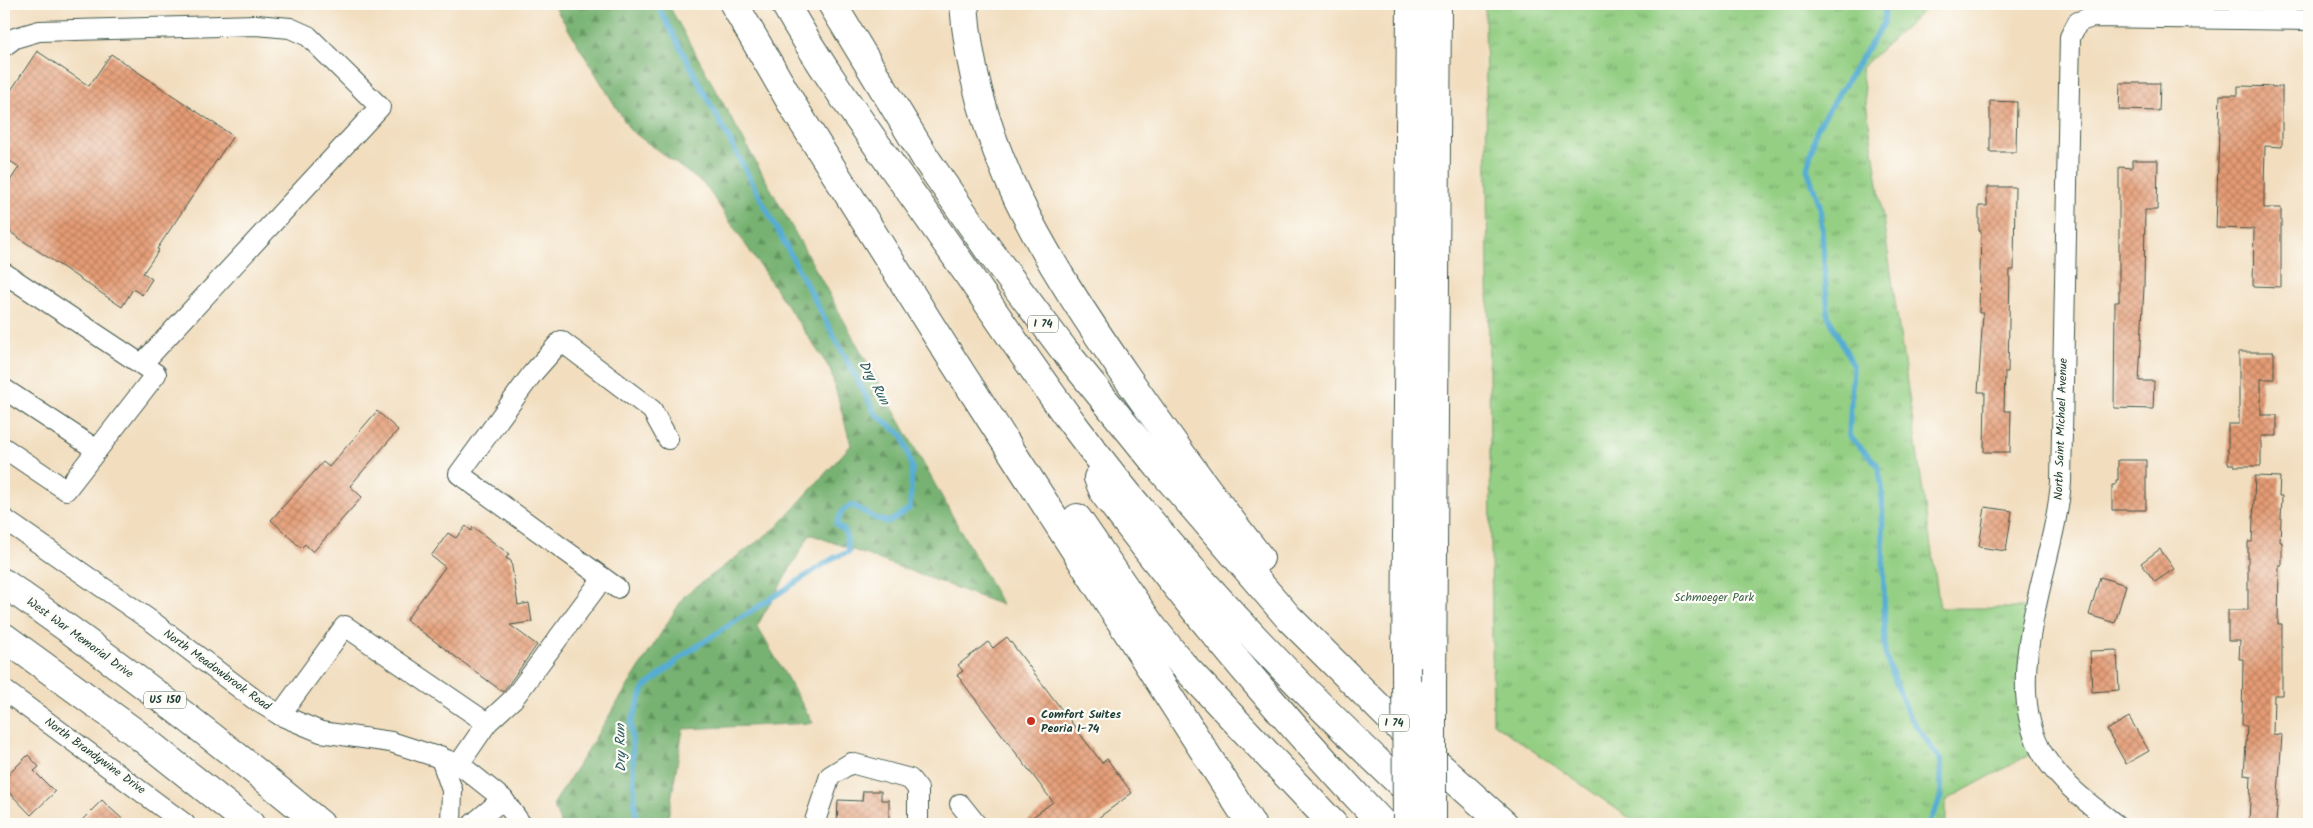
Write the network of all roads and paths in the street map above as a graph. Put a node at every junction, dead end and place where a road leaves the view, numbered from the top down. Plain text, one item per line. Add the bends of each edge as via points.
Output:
1 (734, 4) edge
2 (785, 4) edge
3 (832, 4) edge
4 (964, 4) edge
5 (1411, 4) edge
6 (1436, 4) edge
7 (2101, 10) edge
8 (2309, 20) edge
9 (4, 46) edge
10 (796, 112) junction
11 (4, 274) edge
12 (142, 364) junction
13 (4, 389) edge
14 (1076, 428) junction
15 (668, 439) dead end
16 (4, 448) edge
17 (97, 450) junction
18 (4, 519) edge
19 (4, 583) edge
20 (1289, 618) junction
21 (4, 637) edge
22 (4, 690) edge
23 (280, 715) junction
24 (487, 723) junction
25 (440, 756) junction
26 (459, 764) junction
27 (503, 799) junction
28 (960, 804) dead end
29 (185, 824) edge
30 (250, 824) edge
31 (320, 824) edge
32 (451, 824) edge
33 (473, 824) edge
34 (520, 824) edge
35 (814, 824) edge
36 (918, 824) edge
37 (976, 824) edge
38 (1251, 824) edge
39 (1333, 824) edge
40 (1383, 824) edge
41 (1407, 824) edge
42 (1432, 824) edge
43 (1444, 824) edge
44 (1504, 824) edge
45 (2115, 824) edge

1 - 10 highway
2 - 14 highway, I 74 via 840,90
3 - 20 highway, I 74 via 926,159 1012,282 1158,466
4 - 20 highway via 966,31 988,124 1010,183 1038,242 1083,314 1178,451 1262,562
5 - 41 highway, bridge
6 - 42 highway, bridge
7 - 8 street
7 - 45 street, North Saint Michael Avenue via 2078,22 2069,44 2061,482 2056,520 2040,583 2028,655 2025,697 2033,735 2049,762 2076,793
9 - 12 street via 15,38 39,31 256,24 290,28 308,36 380,107
10 - 38 highway
10 - 39 highway via 1150,624 1211,697
11 - 12 street
12 - 17 street via 156,374
13 - 17 street
14 - 40 highway via 1104,493 1180,593 1283,717
14 - 43 highway, I 74 via 1174,548 1239,620 1368,752
15 - 24 street via 652,410 561,341 532,374 459,474 610,583 513,699
16 - 17 street via 66,490
18 - 23 street, North Meadowbrook Road
19 - 31 highway, West War Memorial Drive / US 150 via 189,718
20 - 44 highway, I 74 via 1425,753
21 - 30 highway via 133,731
22 - 29 street, North Brandywine Drive
23 - 24 street via 345,626
23 - 25 street, North Meadowbrook Road via 321,732 391,742
24 - 26 street
25 - 26 street, North Meadowbrook Road
25 - 32 street via 452,790
26 - 27 street, North Meadowbrook Road
27 - 33 street
27 - 34 street, North Meadowbrook Road
28 - 37 street
35 - 36 street via 830,776 851,763 910,778 918,789

